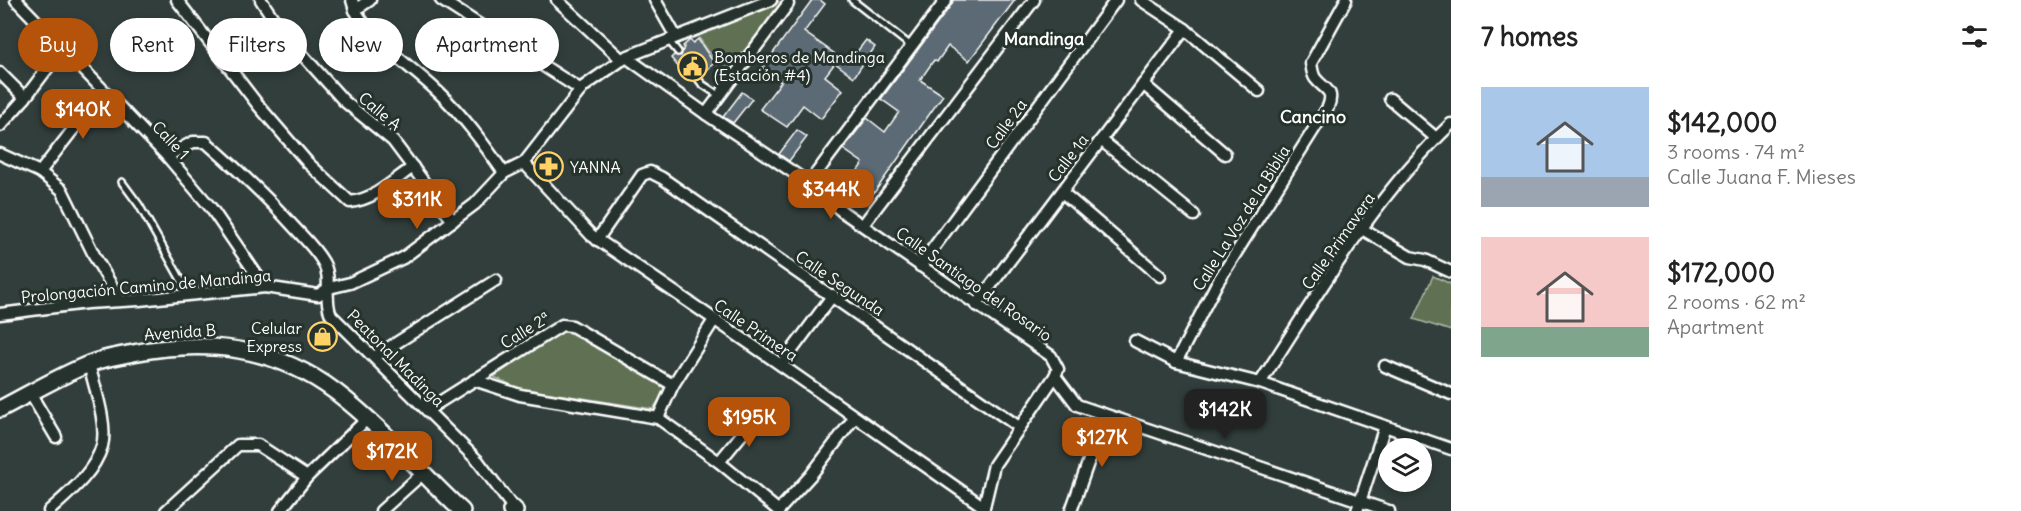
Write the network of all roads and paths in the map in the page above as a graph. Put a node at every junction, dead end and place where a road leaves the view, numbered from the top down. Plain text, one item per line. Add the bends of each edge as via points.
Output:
1 (16, 0) edge
2 (177, 0) edge
3 (261, 0) edge
4 (370, 0) edge
5 (441, 0) edge
6 (557, 0) edge
7 (655, 0) edge
8 (852, 0) edge
9 (946, 0) edge
10 (1034, 0) edge
11 (1116, 0) edge
12 (1141, 0) edge
13 (1346, 0) edge
14 (766, 1) edge
15 (788, 4) dead end
16 (353, 5) edge
17 (33, 18) edge
18 (1185, 29) junction
19 (672, 38) junction
20 (911, 46) junction
21 (678, 52) dead end
22 (624, 58) junction
23 (687, 64) dead end
24 (45, 72) edge
25 (84, 72) edge
26 (0, 73) edge
27 (1143, 84) junction
28 (581, 90) junction
29 (103, 91) junction
30 (1259, 91) dead end
31 (720, 96) junction
32 (25, 98) junction
33 (1390, 99) dead end
34 (706, 114) junction
35 (1451, 124) edge
36 (0, 126) edge
37 (1436, 138) junction
38 (1101, 140) junction
39 (0, 154) edge
40 (1225, 154) dead end
41 (166, 156) junction
42 (524, 163) junction
43 (413, 167) junction
44 (40, 172) junction
45 (504, 173) junction
46 (122, 182) dead end
47 (809, 183) junction
48 (1062, 192) junction
49 (1194, 214) dead end
50 (453, 220) junction
51 (863, 225) junction
52 (1362, 229) junction
53 (597, 240) junction
54 (920, 266) junction
55 (1451, 272) edge
56 (1160, 276) dead end
57 (496, 280) dead end
58 (265, 287) junction
59 (329, 288) junction
60 (189, 294) junction
61 (833, 295) junction
62 (120, 300) junction
63 (976, 305) junction
64 (0, 314) edge
65 (714, 320) junction
66 (1135, 341) dead end
67 (374, 357) junction
68 (1176, 362) junction
69 (89, 364) junction
70 (781, 365) junction
71 (1385, 366) dead end
72 (1055, 376) junction
73 (474, 380) junction
74 (1260, 383) junction
75 (672, 386) junction
76 (30, 393) junction
77 (1451, 394) edge
78 (0, 409) edge
79 (427, 410) junction
80 (1106, 415) junction
81 (758, 416) dead end
82 (658, 418) junction
83 (854, 418) junction
84 (367, 419) junction
85 (1385, 426) junction
86 (1019, 427) junction
87 (56, 437) dead end
88 (1451, 449) edge
89 (719, 462) junction
90 (422, 474) junction
91 (307, 477) junction
92 (1359, 506) edge
93 (984, 509) edge
94 (513, 510) edge
95 (49, 511) edge
96 (166, 511) edge
97 (280, 511) edge
98 (381, 511) edge
99 (462, 511) edge
100 (779, 511) edge
101 (1071, 511) edge
102 (1389, 511) edge

1 - 17 street, Calle 1
2 - 43 street via 258,105 308,163 350,202 377,193
3 - 43 street, Calle A via 282,32 344,100 393,141
4 - 16 street
5 - 28 street
6 - 22 street, Calle Santiago del Rosario
7 - 19 street
8 - 20 lane
9 - 20 street
10 - 51 street
11 - 54 street, Calle 2a
12 - 18 street
13 - 68 street, Calle La Voz de la Biblia via 1311,63 1316,78 1332,99 1217,283
14 - 19 street, Prolongación Camino de Mandinga
15 - 31 street
16 - 45 street via 370,32 437,91 483,142
18 - 27 street, Calle 1a
18 - 30 street
19 - 21 lane
19 - 22 street, Prolongación Camino de Mandinga
20 - 47 street
22 - 28 street, Prolongación Camino de Mandinga
22 - 34 street, Calle Santiago del Rosario
23 - 31 lane via 702,84
24 - 32 street
25 - 29 street, Calle 1
26 - 32 street
27 - 38 street, Calle 1a
27 - 40 street
28 - 42 street, Prolongación Camino de Mandinga
29 - 41 street, Calle 1
29 - 44 street
31 - 34 street
32 - 36 street
33 - 37 street
34 - 47 street, Calle Santiago del Rosario
35 - 37 street, Calle Primavera
37 - 52 street, Calle Primavera
38 - 48 street, Calle 1a
38 - 49 street
39 - 44 street
41 - 58 street, Calle 1 via 211,208
41 - 59 street, Peatonal Madinga via 193,142 206,142 260,189 312,247 329,276
42 - 45 street, Prolongación Camino de Mandinga
42 - 53 street, Calle Primera
43 - 50 street, Calle A
44 - 62 street via 62,190
45 - 50 street, Prolongación Camino de Mandinga via 475,204
46 - 60 lane
47 - 51 street, Calle Santiago del Rosario
48 - 56 street
48 - 63 street, Calle 1a
50 - 59 street, Prolongación Camino de Mandinga via 403,258 350,283
51 - 54 street, Calle Santiago del Rosario
52 - 55 street via 1410,257
52 - 74 street, Calle Primavera
53 - 61 street, Calle Segunda via 642,175 650,172
53 - 65 street, Calle Primera
54 - 63 street, Calle Santiago del Rosario
57 - 67 street
58 - 59 street, Prolongación Camino de Mandinga via 318,295
58 - 60 street, Prolongación Camino de Mandinga
59 - 67 street, Peatonal Madinga via 331,315
60 - 62 street, Prolongación Camino de Mandinga
61 - 70 street
61 - 86 street, Calle Segunda
62 - 64 street, Prolongación Camino de Mandinga
63 - 72 street, Calle Santiago del Rosario via 1052,356 1058,369
65 - 70 street, Calle Primera
65 - 75 street
66 - 68 street
67 - 79 street, Peatonal Madinga
68 - 74 street
69 - 76 main road, Avenida B
69 - 84 main road, Avenida B via 184,346 225,347 267,356 307,373
69 - 95 street via 103,429 102,446 76,487
70 - 83 street, Calle Primera
71 - 77 street
72 - 80 street, Calle Santiago del Rosario via 1077,405
72 - 86 street
73 - 75 street, Calle 2ª via 557,326 568,324
73 - 79 street, Calle 2ª
73 - 82 street via 520,395
74 - 85 street
75 - 82 street
76 - 78 main road, Avenida B
76 - 87 street
79 - 94 street, Peatonal Madinga via 478,461
80 - 92 street, Calle Santiago del Rosario
80 - 101 street
81 - 89 street
82 - 89 street
83 - 93 street, Calle Primera
83 - 100 street
84 - 90 main road, Avenida B
84 - 91 street
85 - 88 street
85 - 92 street
86 - 93 street via 994,465
89 - 100 street
90 - 98 street
90 - 99 main road, Avenida B
91 - 96 street via 258,445 238,445
91 - 97 street
92 - 102 street, Calle Santiago del Rosario

